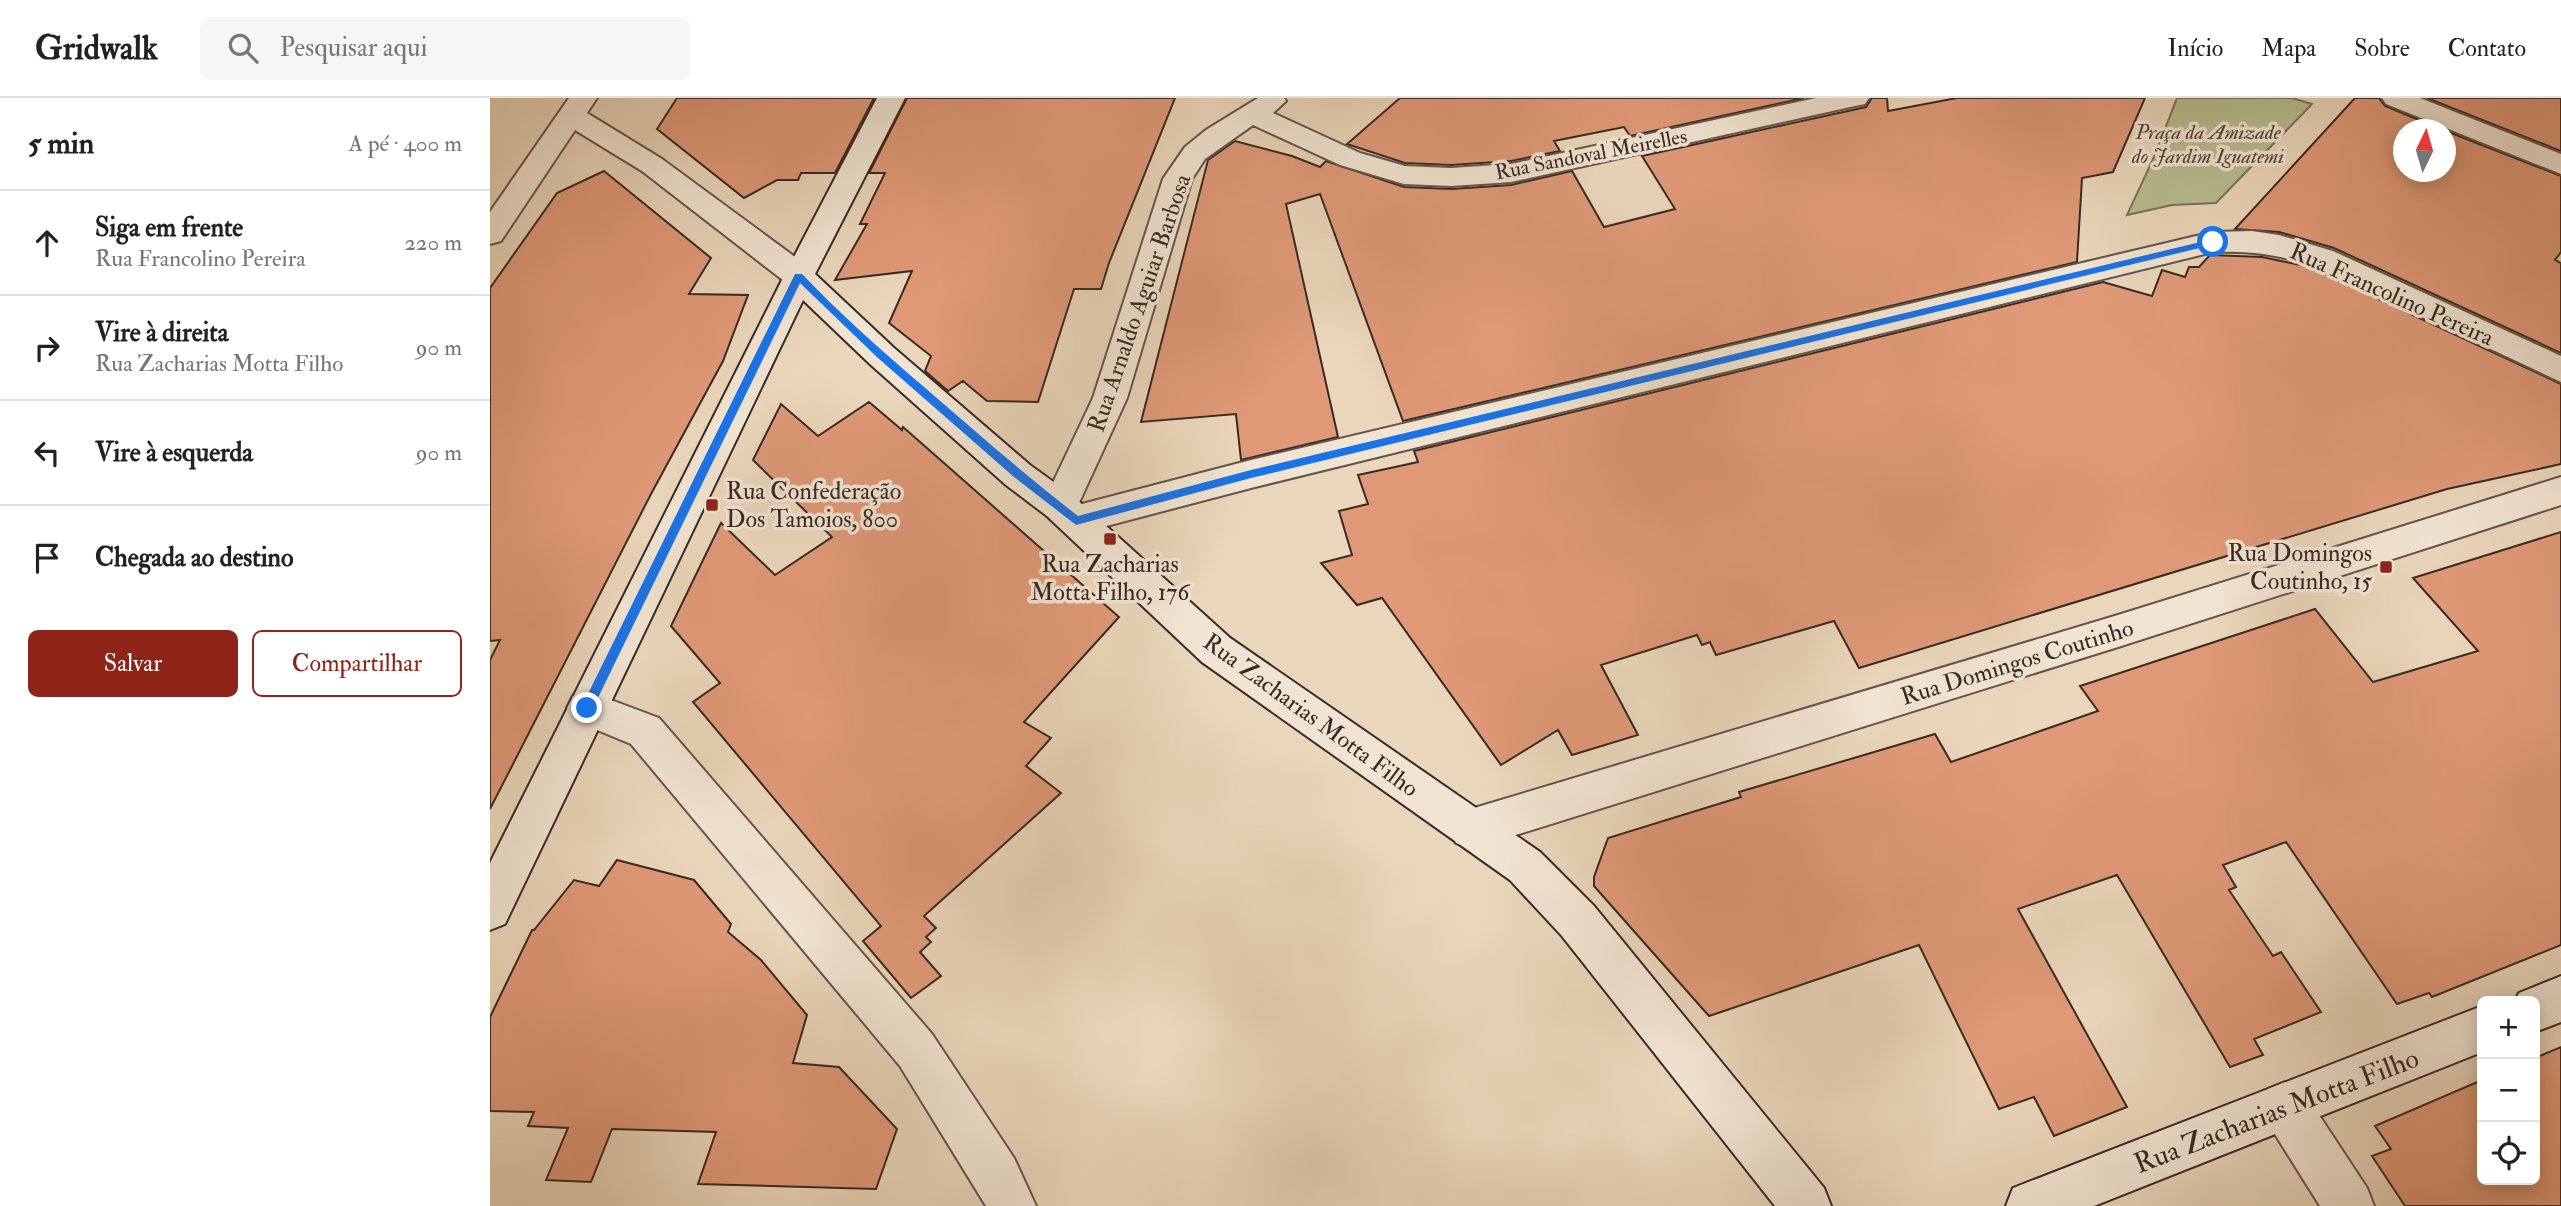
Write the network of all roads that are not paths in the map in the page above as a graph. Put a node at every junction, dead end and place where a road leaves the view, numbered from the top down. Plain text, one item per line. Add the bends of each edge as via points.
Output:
1 (891, 98) edge
2 (1855, 98) edge
3 (2405, 99) edge
4 (1264, 106) edge
5 (1787, 106) edge
6 (577, 107) edge
7 (2561, 165) edge
8 (490, 234) edge
9 (799, 276) junction
10 (2561, 370) edge
11 (2561, 491) edge
12 (1068, 513) junction
13 (587, 708) junction
14 (1471, 829) junction
15 (490, 909) edge
16 (2561, 999) edge
17 (2540, 1007) edge
18 (2477, 1031) edge
19 (2285, 1106) junction
20 (1011, 1206) edge
21 (1806, 1206) edge
22 (2031, 1206) edge
23 (2349, 1206) edge

1 - 9 street
2 - 5 street, Rua Sandoval Meirelles
3 - 7 street
4 - 5 street, Rua Sandoval Meirelles via 1350,159 1404,175 1451,177 1511,173
4 - 12 street, Rua Arnaldo Aguiar Barbosa via 1195,153 1178,179 1110,398
6 - 8 street
6 - 9 street, Rua Zacharias Motta Filho
9 - 12 street, Rua Zacharias Motta Filho via 1017,475
9 - 13 street
10 - 12 street, Rua Francolino Pereira via 2322,258 2252,241 2213,242 1251,474
11 - 14 street, Rua Domingos Coutinho
12 - 14 street, Rua Zacharias Motta Filho via 1216,650
13 - 15 street
13 - 20 street via 645,731 916,1049 998,1175
14 - 21 street, Rua Zacharias Motta Filho via 1525,866 1578,921
16 - 17 street
18 - 19 street, Rua Zacharias Motta Filho
19 - 22 street, Rua Zacharias Motta Filho
19 - 23 street

